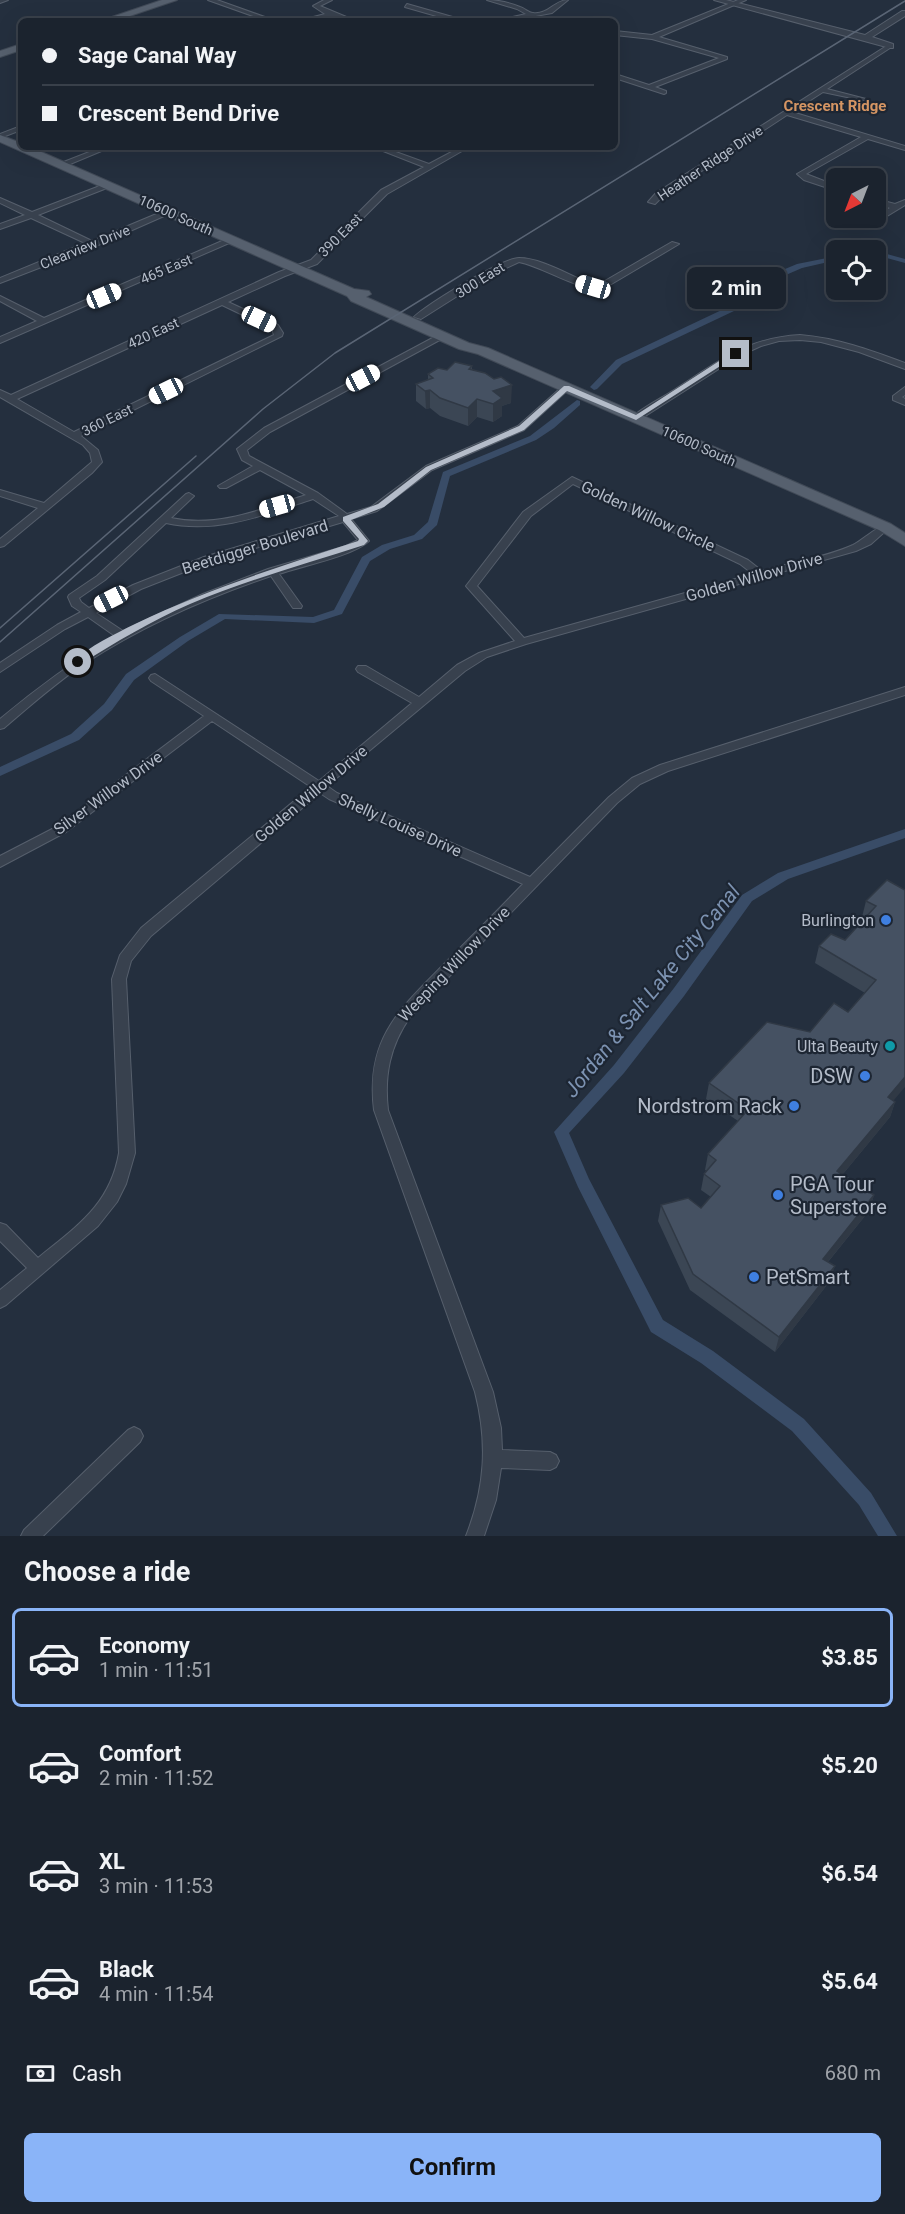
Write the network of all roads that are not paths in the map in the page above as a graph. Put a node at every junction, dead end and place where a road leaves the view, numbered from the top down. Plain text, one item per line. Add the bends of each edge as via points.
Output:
1 (5, 0) edge
2 (172, 0) edge
3 (211, 0) edge
4 (235, 0) edge
5 (329, 0) edge
6 (490, 0) edge
7 (566, 0) edge
8 (718, 0) edge
9 (743, 0) edge
10 (0, 1) edge
11 (223, 4) junction
12 (733, 4) junction
13 (407, 6) dead end
14 (905, 13) edge
15 (332, 14) junction
16 (532, 15) junction
17 (116, 18) edge
18 (264, 18) edge
19 (314, 18) edge
20 (344, 18) edge
21 (450, 18) edge
22 (515, 18) edge
23 (810, 25) junction
24 (618, 33) edge
25 (653, 37) junction
26 (866, 38) junction
27 (894, 47) junction
28 (18, 48) edge
29 (0, 54) edge
30 (618, 77) edge
31 (652, 86) junction
32 (822, 90) junction
33 (664, 92) dead end
34 (864, 100) dead end
35 (787, 113) junction
36 (18, 129) edge
37 (0, 137) edge
38 (867, 137) junction
39 (18, 145) edge
40 (905, 148) edge
41 (28, 150) edge
42 (100, 150) edge
43 (384, 150) edge
44 (460, 150) edge
45 (60, 165) junction
46 (429, 167) junction
47 (826, 184) edge
48 (108, 186) junction
49 (0, 200) edge
50 (652, 202) dead end
51 (905, 202) edge
52 (886, 204) edge
53 (896, 207) junction
54 (170, 212) junction
55 (886, 213) edge
56 (32, 215) junction
57 (0, 227) edge
58 (232, 240) junction
59 (93, 244) junction
60 (675, 244) dead end
61 (297, 269) junction
62 (0, 281) edge
63 (352, 293) junction
64 (0, 298) edge
65 (222, 302) junction
66 (418, 317) junction
67 (44, 321) junction
68 (443, 336) junction
69 (0, 340) edge
70 (480, 350) junction
71 (905, 366) edge
72 (566, 388) junction
73 (905, 390) edge
74 (0, 393) edge
75 (10, 399) junction
76 (905, 402) edge
77 (636, 418) junction
78 (74, 436) junction
79 (260, 466) junction
80 (224, 486) dead end
81 (0, 492) edge
82 (315, 495) junction
83 (189, 496) dead end
84 (45, 507) junction
85 (346, 519) junction
86 (164, 520) junction
87 (885, 528) junction
88 (905, 530) edge
89 (905, 541) edge
90 (0, 544) edge
91 (272, 571) junction
92 (761, 575) junction
93 (297, 606) dead end
94 (87, 611) junction
95 (121, 635) junction
96 (522, 642) junction
97 (0, 668) edge
98 (363, 669) dead end
99 (155, 678) dead end
100 (905, 691) edge
101 (420, 702) junction
102 (212, 716) junction
103 (0, 725) edge
104 (319, 787) junction
105 (0, 862) edge
106 (532, 883) junction
107 (0, 1230) edge
108 (38, 1268) junction
109 (0, 1300) edge
110 (134, 1436) dead end
111 (495, 1459) junction
112 (550, 1461) dead end
113 (30, 1536) edge
114 (475, 1536) edge

1 - 10 street
2 - 17 main road
3 - 11 street
4 - 11 street
5 - 15 street via 316,5
6 - 16 street
7 - 16 street via 555,10
8 - 12 street
9 - 12 street
11 - 18 street
12 - 23 street
12 - 25 street
13 - 21 street
14 - 26 street
15 - 19 street
15 - 20 street
16 - 22 street
23 - 26 street
23 - 27 street
24 - 25 street
25 - 31 street via 725,58
26 - 27 street
27 - 32 street, Heather Ridge Drive
28 - 29 main road
30 - 31 street
31 - 33 street
32 - 34 street
32 - 35 street, Heather Ridge Drive
35 - 38 street
35 - 50 street, Heather Ridge Drive
36 - 37 street
37 - 39 main road, 10600 South
38 - 40 street
38 - 47 street via 803,172 802,175
41 - 45 main road, 10600 South
42 - 45 street
43 - 46 street
44 - 46 street, 390 East
45 - 48 main road, 10600 South
46 - 61 street, 390 East via 379,196 314,262
48 - 54 main road, 10600 South
48 - 56 street
49 - 56 street
51 - 53 street
52 - 53 street
53 - 55 street
54 - 58 main road, 10600 South
54 - 59 street, Clearview Drive
56 - 57 street
56 - 59 street
58 - 61 main road, 10600 South
58 - 67 street, 465 East
59 - 62 street, Clearview Drive
60 - 66 street, 300 East via 600,287 514,260
61 - 63 main road, 10600 South
61 - 65 street, 420 East
63 - 66 main road, 10600 South via 365,294
63 - 68 main road, 10600 South
64 - 67 street
65 - 75 street, 420 East
65 - 78 street, 360 East via 275,327 279,333
66 - 70 main road, 10600 South via 473,341
67 - 69 street, 465 East
68 - 70 main road, 10600 South
68 - 79 street via 253,438 243,447 242,454
70 - 72 main road, 10600 South
71 - 77 street via 825,338 775,339 736,354
72 - 77 main road, 10600 South
72 - 85 street, Beetdigger Boulevard via 522,428 429,468 381,505
73 - 76 street via 896,398
74 - 75 street
75 - 78 street
77 - 87 main road, 10600 South
78 - 84 street, 360 East via 91,447 97,462
79 - 80 street
79 - 82 street
81 - 84 street
82 - 85 street
82 - 86 street via 213,525 187,526
83 - 86 street
84 - 90 street, 360 East
85 - 91 street via 364,541
85 - 94 street, Beetdigger Boulevard via 186,567
86 - 94 street via 97,581 75,594 74,602
87 - 88 main road, 10600 South
87 - 89 main road, 10600 South
87 - 92 street, Golden Willow Drive via 852,549
91 - 93 street
91 - 95 street via 186,603
92 - 96 street, Golden Willow Drive
92 - 96 street, Golden Willow Circle via 744,562 572,480 527,514 471,586
94 - 95 street
94 - 97 street, Beetdigger Boulevard
95 - 103 street via 59,675
96 - 101 street, Golden Willow Drive via 475,658
98 - 101 street
99 - 102 street, Shelly Louise Drive
100 - 106 street, Weeping Willow Drive via 645,776 613,800
101 - 104 street, Golden Willow Drive
102 - 104 street, Shelly Louise Drive
102 - 105 street, Silver Willow Drive via 62,829
104 - 106 street, Shelly Louise Drive via 353,806
104 - 108 street, Golden Willow Drive via 146,932 125,959 119,979 127,1153 122,1179 98,1217
106 - 111 street, Weeping Willow Drive via 405,1013 389,1038 378,1080 385,1125 489,1408
107 - 108 street
108 - 109 street, Golden Willow Drive
110 - 113 street
111 - 112 street
111 - 114 street, Weeping Willow Drive via 489,1497

